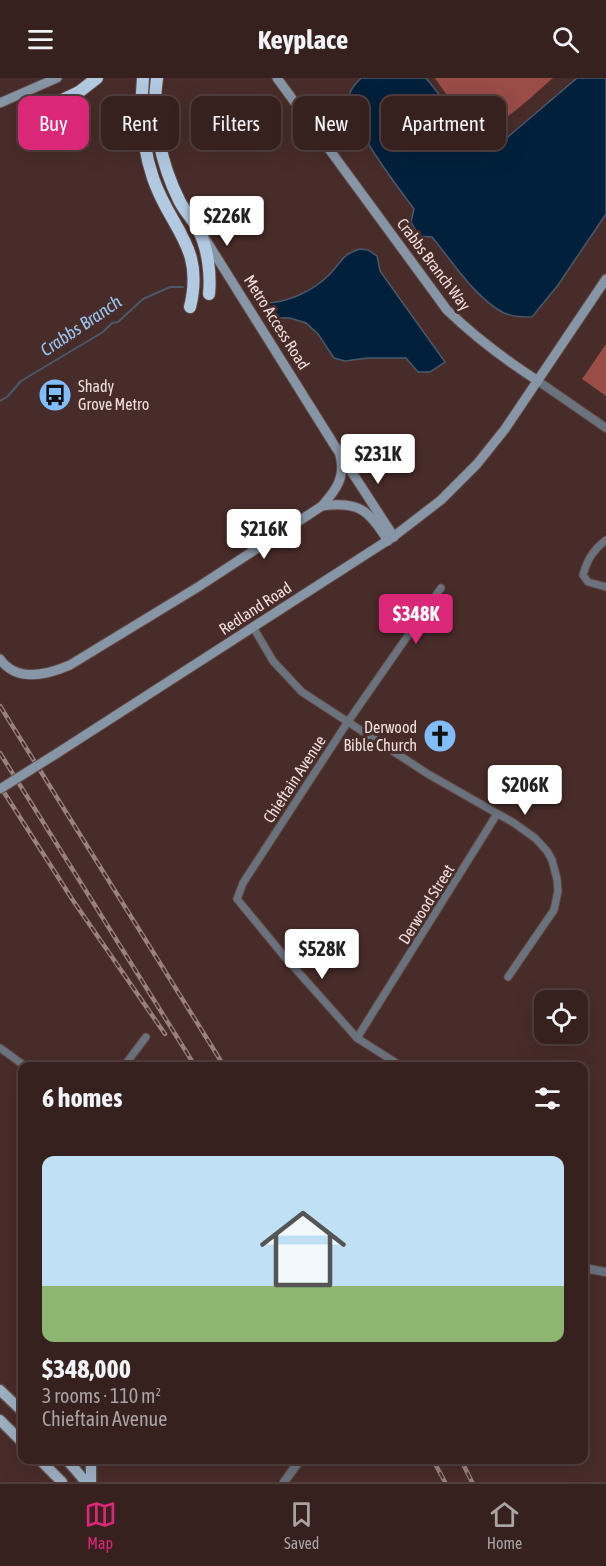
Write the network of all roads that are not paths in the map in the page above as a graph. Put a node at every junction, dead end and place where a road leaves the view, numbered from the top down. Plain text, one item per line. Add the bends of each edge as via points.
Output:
1 (57, 78) edge
2 (97, 78) edge
3 (143, 78) edge
4 (157, 78) edge
5 (277, 78) edge
6 (71, 96) edge
7 (0, 104) edge
8 (199, 231) junction
9 (606, 279) edge
10 (209, 294) dead end
11 (190, 307) dead end
12 (538, 381) junction
13 (606, 428) edge
14 (338, 450) junction
15 (322, 506) junction
16 (391, 539) junction
17 (606, 540) edge
18 (441, 588) dead end
19 (606, 588) edge
20 (253, 627) junction
21 (0, 659) edge
22 (347, 723) junction
23 (0, 789) edge
24 (497, 814) junction
25 (508, 977) dead end
26 (146, 1037) dead end
27 (357, 1038) junction
28 (0, 1048) edge
29 (19, 1062) edge
30 (127, 1062) edge
31 (395, 1062) edge
32 (588, 1269) edge
33 (606, 1272) edge
34 (0, 1390) edge
35 (18, 1407) edge
36 (0, 1420) edge
37 (18, 1438) edge
38 (44, 1464) edge
39 (71, 1464) edge
40 (91, 1464) edge
41 (297, 1464) edge
42 (62, 1482) edge
43 (87, 1482) edge
44 (91, 1482) edge
45 (284, 1482) edge

1 - 7 main road
2 - 6 highway
3 - 11 highway via 143,134 153,178 193,262 195,278
4 - 8 highway, Metro Access Road via 156,123 164,158 178,198
5 - 12 main road, Crabbs Branch Way via 447,310 497,354
8 - 10 highway via 211,281
8 - 14 main road, Metro Access Road
9 - 12 main road, Redland Road
12 - 13 street, Crabbs Branch Way
12 - 16 main road, Redland Road via 477,464 441,500
14 - 15 main road via 341,480
14 - 16 main road, Metro Access Road
15 - 16 main road via 340,504 364,509
15 - 21 main road via 70,665 34,676 18,673
16 - 20 main road, Redland Road
17 - 19 street via 595,549 583,575 588,582
18 - 22 street, Chieftain Avenue
20 - 22 street via 273,661 293,684
20 - 23 main road, Redland Road, bridge
22 - 24 street
22 - 27 street, Chieftain Avenue via 237,899
24 - 25 street via 535,838 547,852 556,870 558,891 554,909
24 - 27 street, Derwood Street
26 - 30 street
27 - 31 street
28 - 29 street
32 - 33 street
34 - 35 main road
36 - 37 main road
38 - 42 main road
39 - 43 main road
40 - 44 main road
41 - 45 street

